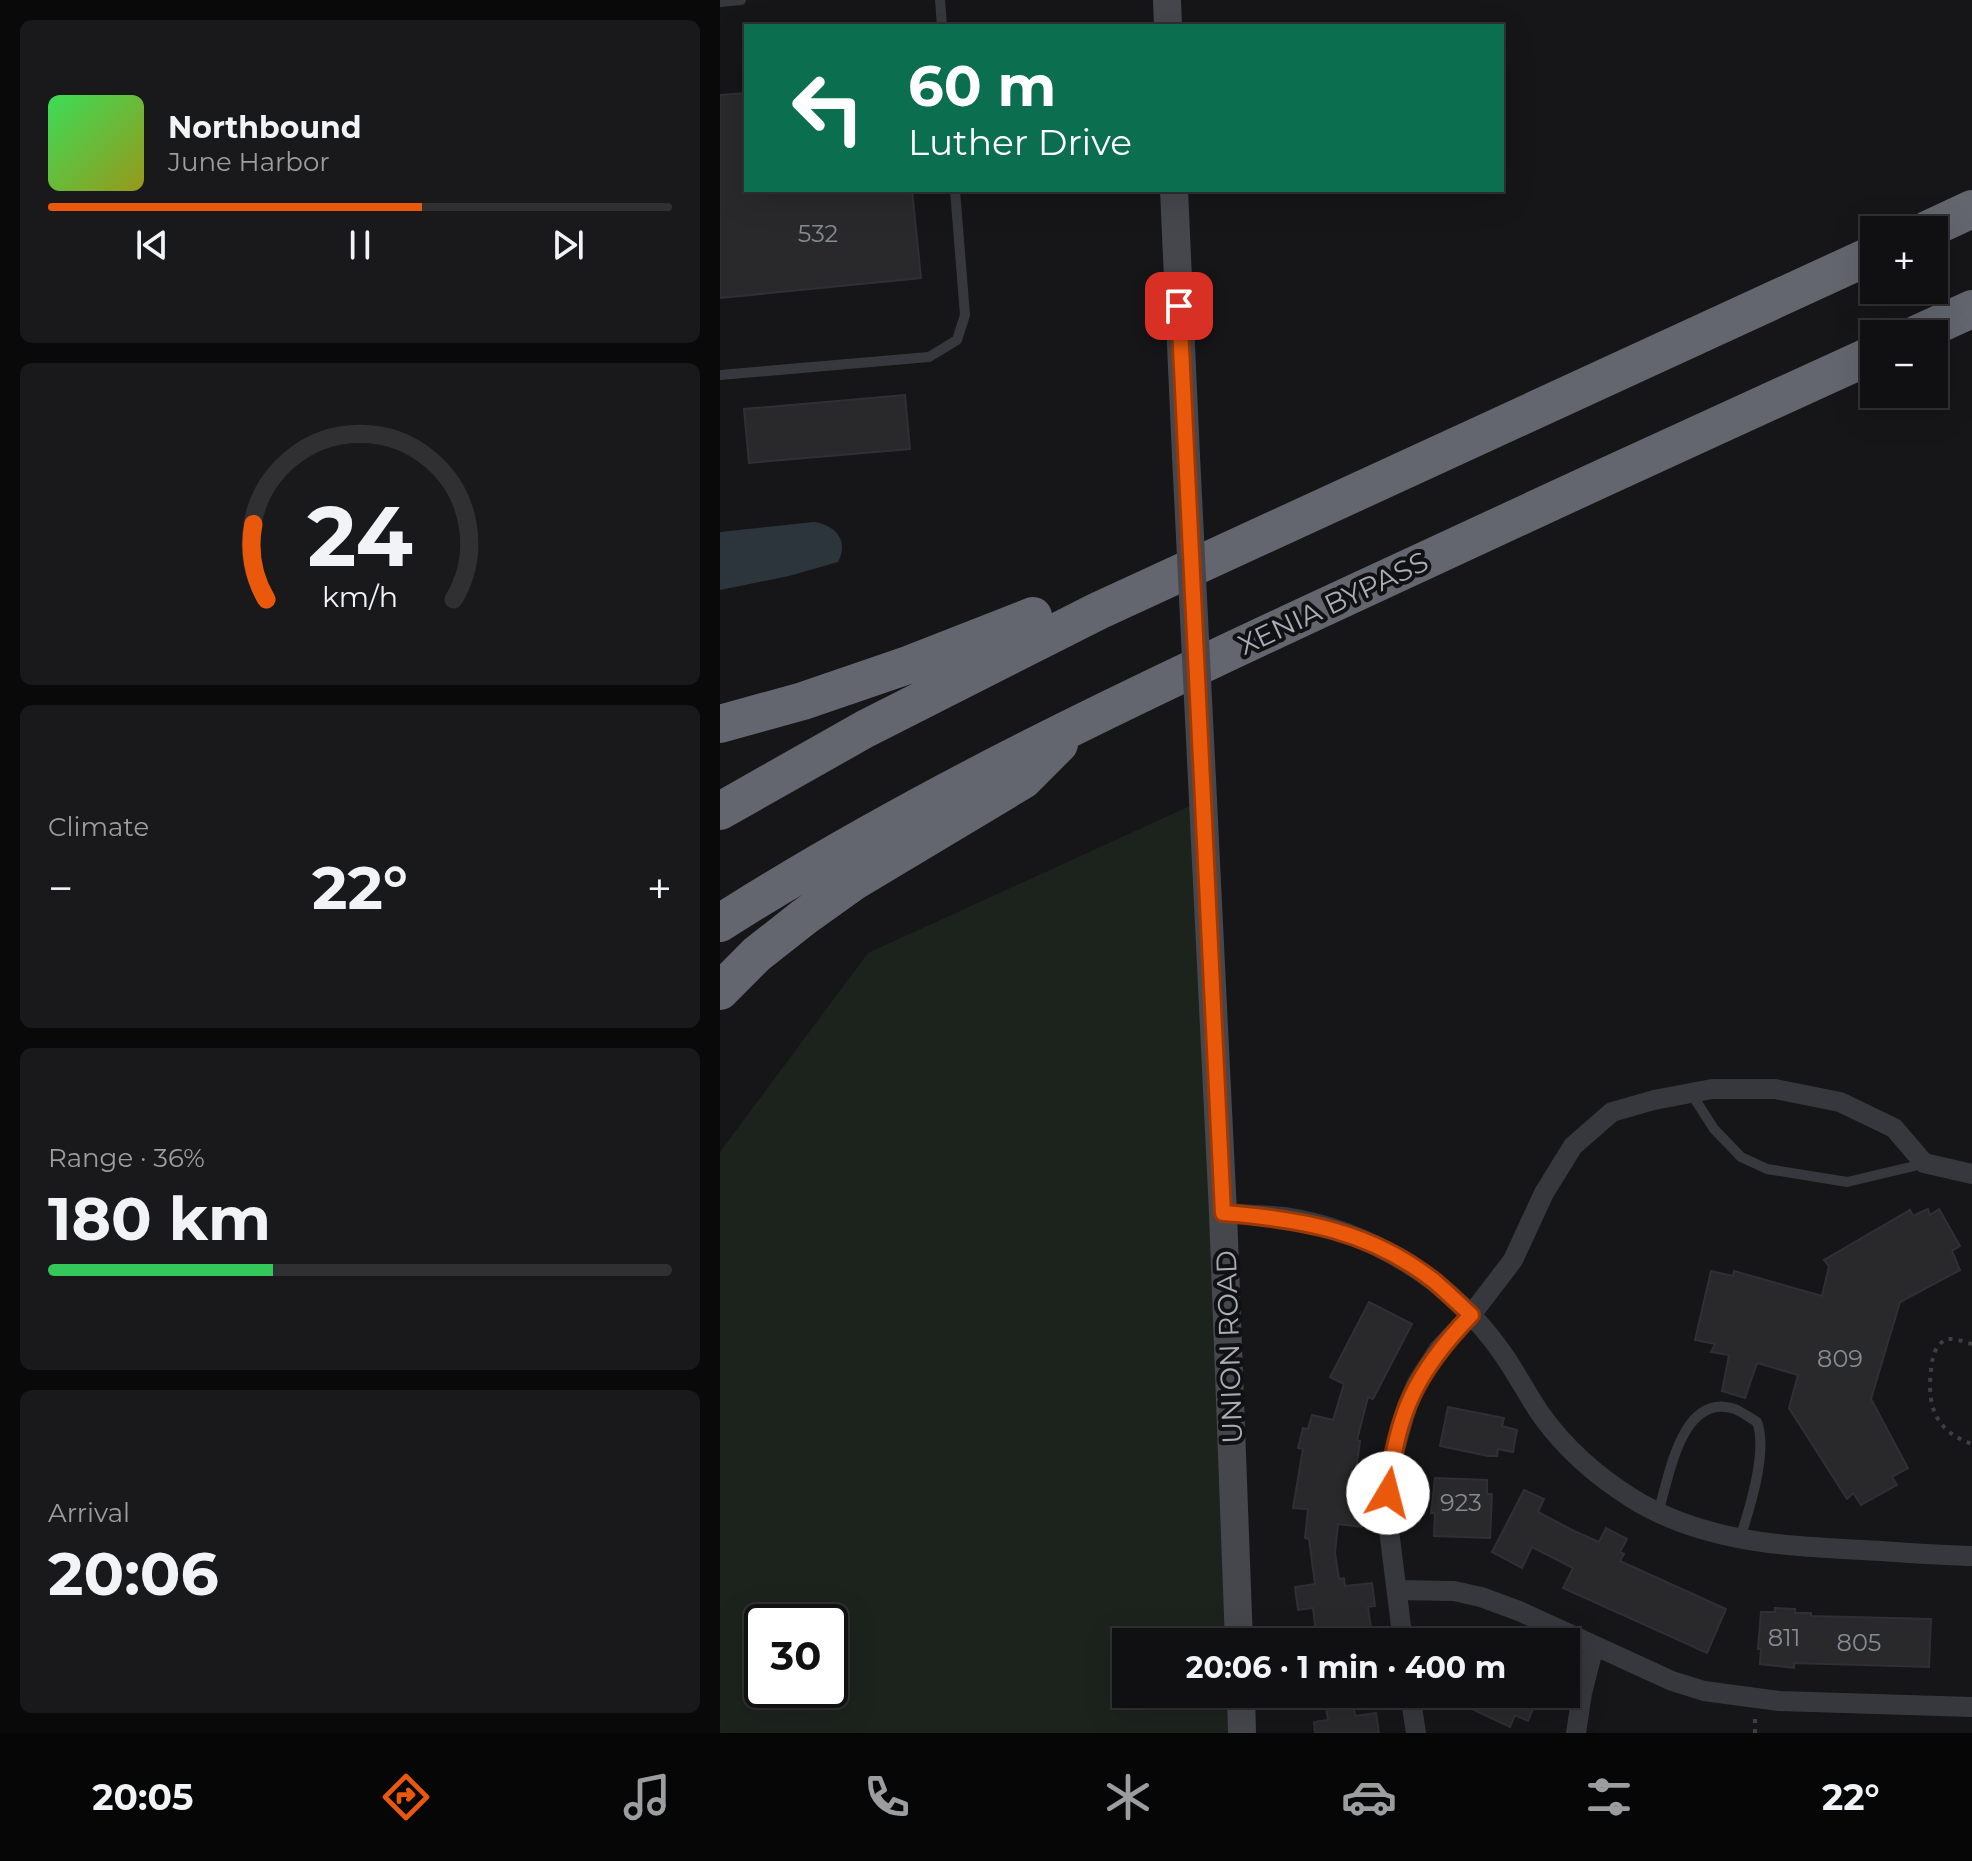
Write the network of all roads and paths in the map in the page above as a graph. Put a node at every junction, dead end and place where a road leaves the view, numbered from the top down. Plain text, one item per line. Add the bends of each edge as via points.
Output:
1 (741, 0) edge
2 (940, 0) edge
3 (1167, 0) edge
4 (720, 2) edge
5 (942, 24) edge
6 (1168, 24) edge
7 (955, 192) edge
8 (1174, 192) edge
9 (1972, 209) edge
10 (1948, 220) edge
11 (1860, 260) edge
12 (1972, 309) edge
13 (1948, 320) edge
14 (1860, 360) edge
15 (720, 375) edge
16 (1098, 611) junction
17 (1081, 721) junction
18 (720, 724) edge
19 (720, 811) edge
20 (720, 923) edge
21 (720, 991) edge
22 (1691, 1093) junction
23 (1924, 1163) junction
24 (1972, 1174) edge
25 (1223, 1213) junction
26 (1471, 1315) junction
27 (1972, 1344) edge
28 (1972, 1444) edge
29 (1658, 1513) junction
30 (1740, 1538) junction
31 (1972, 1556) edge
32 (1397, 1590) junction
33 (1238, 1628) edge
34 (1401, 1628) edge
35 (1594, 1646) junction
36 (1972, 1707) edge
37 (1241, 1708) edge
38 (1412, 1708) edge
39 (1242, 1733) edge
40 (1416, 1733) edge
41 (1576, 1733) edge

1 - 4 lane
2 - 5 lane
3 - 6 street
7 - 15 lane via 965,315 957,340 929,357
8 - 25 street, UNION ROAD, bridge
9 - 10 highway
11 - 16 highway
12 - 13 highway
14 - 17 highway, XENIA BYPASS
16 - 18 highway via 1048,609 908,665
16 - 19 highway via 865,729
17 - 20 highway, XENIA BYPASS via 859,840
17 - 21 highway via 1023,780 853,882 757,954
22 - 23 street via 1775,1089 1840,1102 1894,1128
22 - 23 lane via 1714,1129 1741,1157 1767,1169 1847,1182
22 - 26 street via 1612,1112 1573,1146 1513,1260
23 - 24 street
25 - 26 street via 1284,1217 1343,1232 1403,1260
25 - 33 street, UNION ROAD
26 - 29 street via 1563,1441 1608,1482
26 - 32 street via 1429,1362 1400,1425 1388,1493
27 - 28 path via 1951,1338 1942,1342 1933,1356 1930,1406 1943,1427
29 - 30 street
29 - 30 lane via 1683,1432 1697,1414 1733,1408 1757,1422 1762,1435
30 - 31 street via 1788,1546
32 - 34 street
32 - 35 street via 1481,1597
35 - 36 street via 1672,1681 1733,1697
35 - 41 street
37 - 39 street
38 - 40 street

